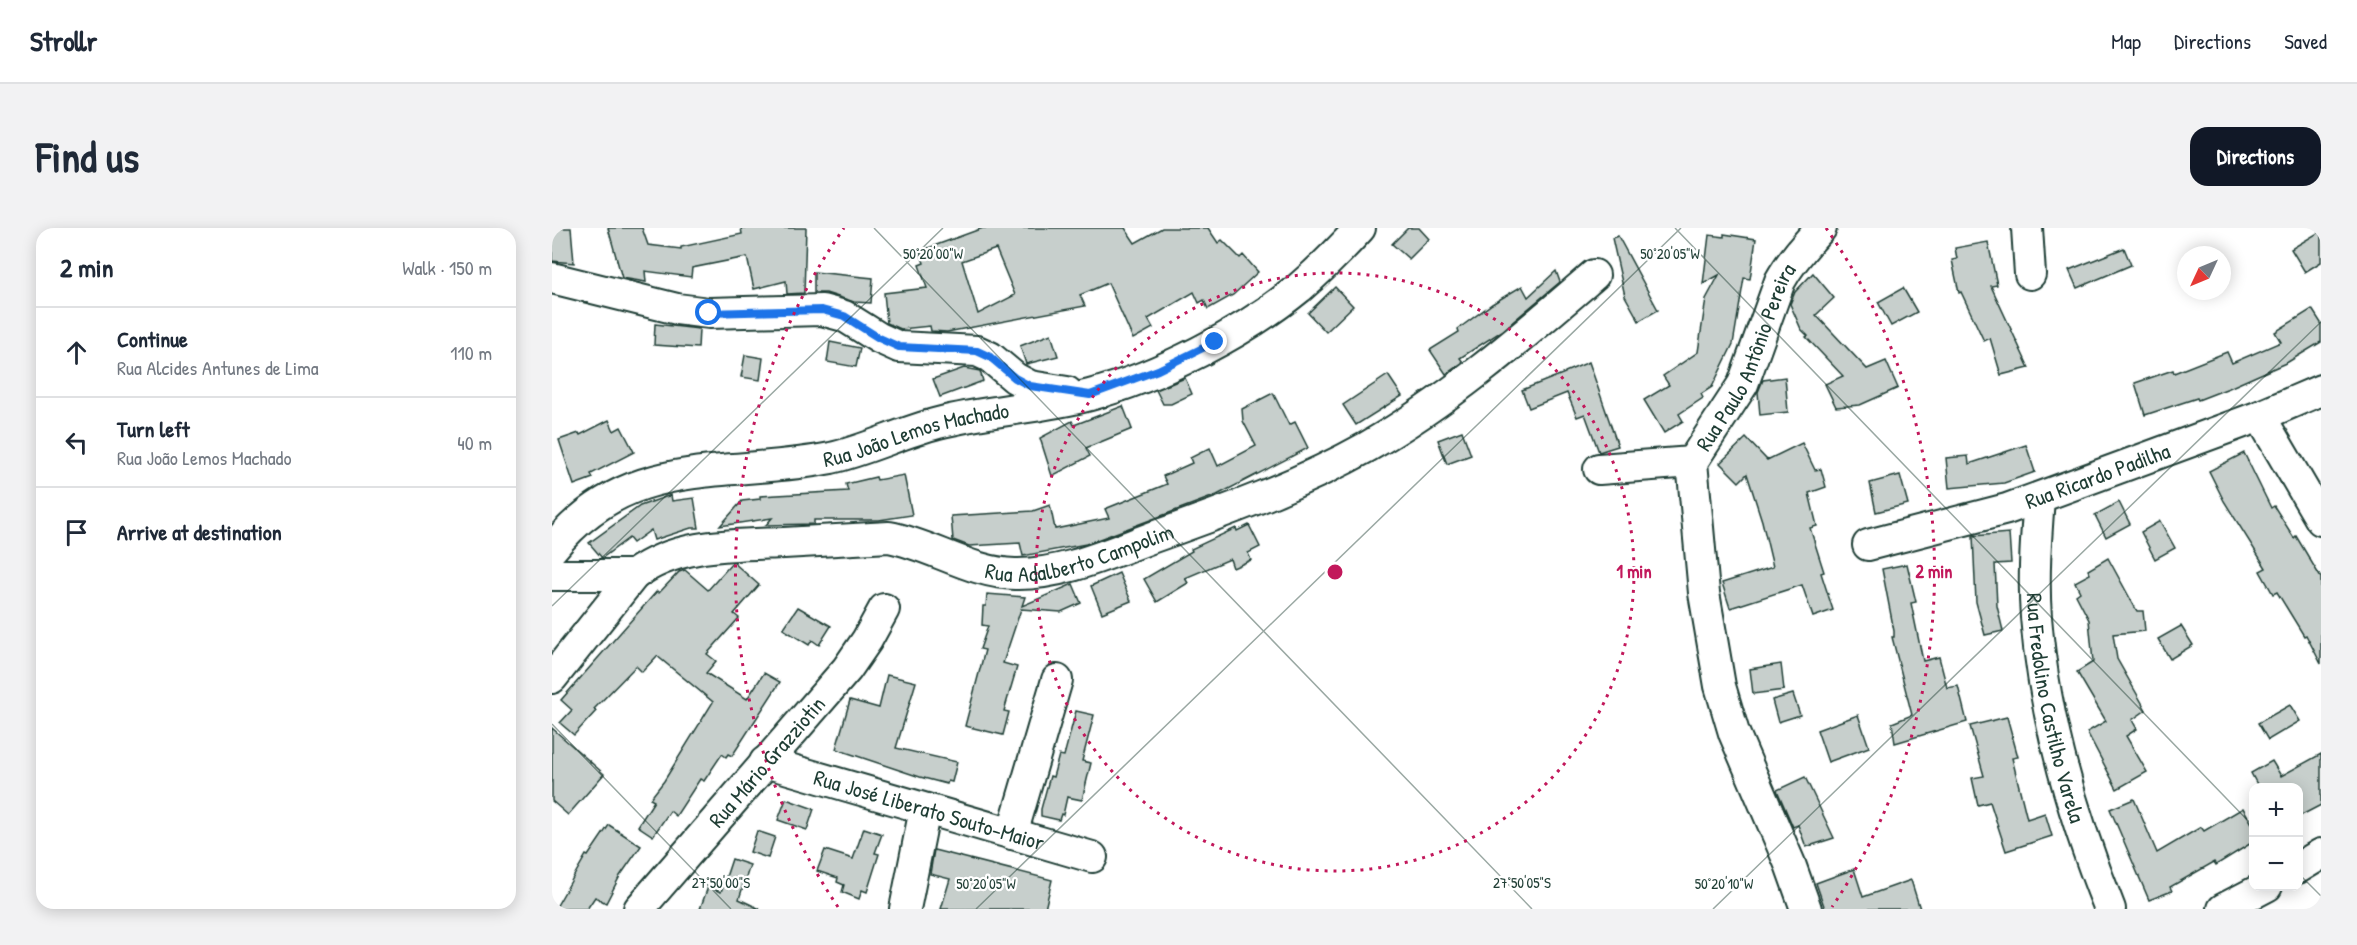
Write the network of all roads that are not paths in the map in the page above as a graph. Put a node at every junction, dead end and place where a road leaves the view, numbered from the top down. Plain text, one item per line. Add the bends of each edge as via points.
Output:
1 (1360, 228) edge
2 (1821, 228) edge
3 (2027, 228) edge
4 (2030, 274) dead end
5 (1594, 275) dead end
6 (552, 278) edge
7 (2321, 390) edge
8 (1090, 395) junction
9 (2260, 416) junction
10 (1692, 462) junction
11 (1599, 469) dead end
12 (2039, 498) junction
13 (2321, 520) edge
14 (1868, 545) dead end
15 (552, 549) edge
16 (552, 575) edge
17 (634, 575) junction
18 (884, 609) dead end
19 (552, 678) edge
20 (1057, 680) dead end
21 (765, 762) junction
22 (925, 808) junction
23 (1012, 834) junction
24 (2321, 854) edge
25 (1092, 857) dead end
26 (2303, 864) edge
27 (2257, 891) edge
28 (639, 909) edge
29 (905, 909) edge
30 (1806, 909) edge
31 (2110, 909) edge
32 (2223, 909) edge

1 - 8 street, Rua João Lemos Machado via 1299,288 1260,315 1158,370
2 - 10 street, Rua Paulo Antônio Pereira via 1787,268 1743,384
3 - 4 street
5 - 17 street, Rua Adalberto Campolim via 1466,382 1368,447 1273,492 1102,556 1051,570 1015,574 984,570 909,541 878,538 701,548 650,563
6 - 8 street via 676,309 709,313 822,310 844,316 899,347 977,351 1030,386
7 - 9 street, Rua Ricardo Padilha
8 - 15 street, Rua João Lemos Machado via 939,423 833,457 657,478 627,489 597,507 570,528
9 - 12 street, Rua Ricardo Padilha
9 - 13 street
10 - 11 street
10 - 30 street, Rua Paulo Antônio Pereira via 1704,593 1720,686 1734,733
12 - 14 street, Rua Ricardo Padilha
12 - 31 street, Rua Fredolino Castilho Varela via 2036,617 2045,685 2068,788
16 - 17 street
17 - 19 street, Rua Adalberto Campolim
18 - 21 street, Rua Mário Grazziotin via 847,669
20 - 23 street
21 - 22 street, Rua José Liberato Souto-Maior
21 - 28 street, Rua Mário Grazziotin
22 - 23 street, Rua José Liberato Souto-Maior
22 - 29 street
23 - 25 street, Rua José Liberato Souto-Maior
24 - 26 street
27 - 32 street

